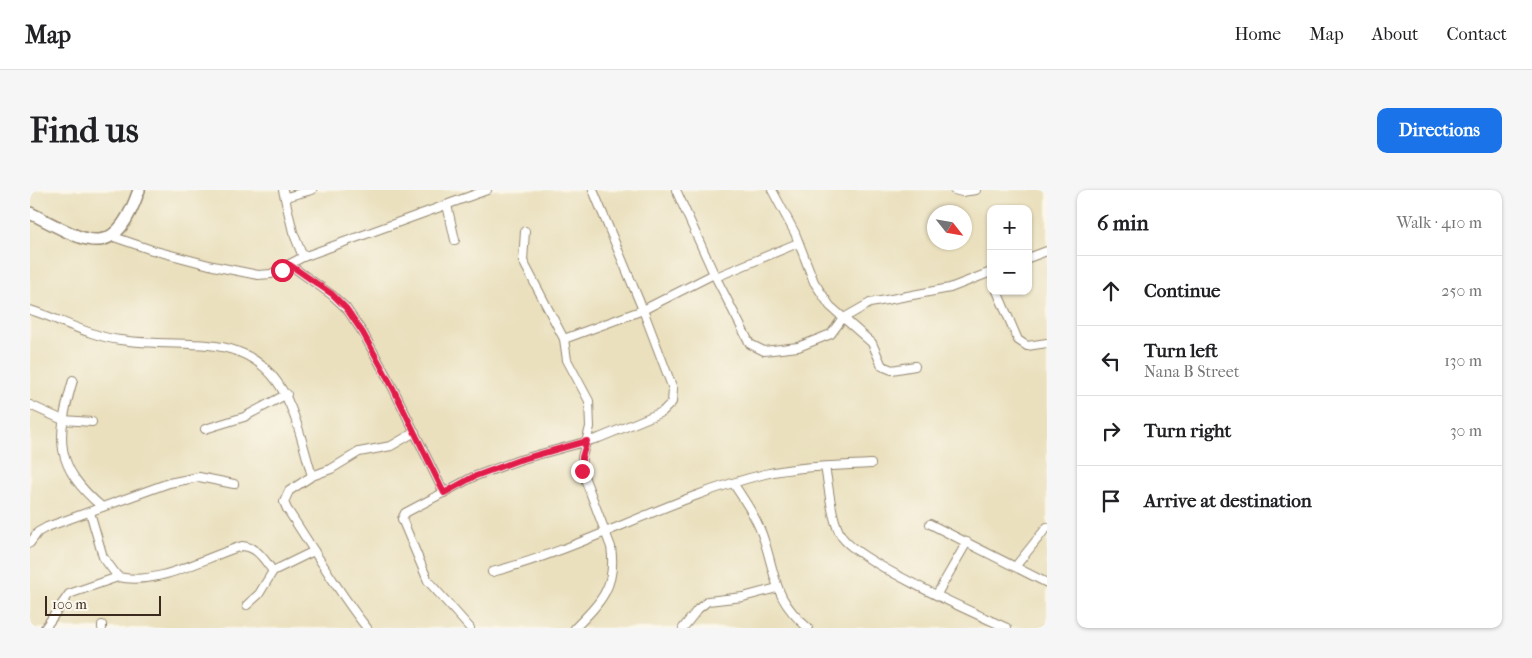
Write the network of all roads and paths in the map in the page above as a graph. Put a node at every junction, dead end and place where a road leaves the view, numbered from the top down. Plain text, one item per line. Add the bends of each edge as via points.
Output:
1 (139, 190) edge
2 (312, 190) edge
3 (487, 190) edge
4 (593, 190) edge
5 (676, 190) edge
6 (772, 190) edge
7 (954, 190) edge
8 (976, 190) edge
9 (285, 194) edge
10 (447, 205) junction
11 (30, 213) edge
12 (525, 231) dead end
13 (111, 236) junction
14 (455, 240) dead end
15 (798, 243) junction
16 (1047, 251) edge
17 (303, 257) junction
18 (1032, 257) edge
19 (290, 265) junction
20 (715, 276) junction
21 (987, 276) edge
22 (999, 295) edge
23 (30, 310) edge
24 (643, 310) junction
25 (842, 319) junction
26 (564, 339) junction
27 (1047, 343) edge
28 (915, 366) dead end
29 (73, 380) dead end
30 (287, 394) junction
31 (30, 404) edge
32 (63, 420) junction
33 (92, 422) dead end
34 (205, 429) dead end
35 (415, 432) junction
36 (587, 441) junction
37 (871, 464) dead end
38 (825, 467) junction
39 (312, 476) junction
40 (733, 483) junction
41 (234, 484) dead end
42 (444, 493) junction
43 (102, 507) junction
44 (90, 512) junction
45 (930, 524) dead end
46 (30, 526) edge
47 (1047, 527) edge
48 (605, 531) junction
49 (38, 532) junction
50 (967, 542) junction
51 (30, 543) edge
52 (314, 551) junction
53 (1015, 567) junction
54 (273, 571) junction
55 (492, 572) dead end
56 (118, 577) junction
57 (1047, 583) edge
58 (777, 588) junction
59 (937, 594) junction
60 (247, 605) dead end
61 (45, 628) edge
62 (367, 628) edge
63 (470, 628) edge
64 (575, 628) edge
65 (683, 628) edge
66 (808, 628) edge
67 (1006, 628) edge

1 - 13 street via 126,222
2 - 9 street
3 - 10 street
4 - 24 street
5 - 20 street
6 - 15 street
7 - 8 street
9 - 17 street via 293,232
10 - 14 street
10 - 17 street
11 - 13 street via 80,239 92,241
12 - 26 street via 523,261
13 - 19 street via 172,256 258,275 270,274
15 - 20 street
15 - 25 street via 814,282
16 - 18 street
17 - 19 street
19 - 35 street via 332,294 346,308 363,333
20 - 24 street
20 - 25 street via 750,344 760,350 782,350 818,340 830,334
21 - 25 street via 950,288 870,303
22 - 27 street via 1018,340 1027,346
23 - 30 street via 120,340 208,345 239,351 257,362
24 - 26 street
24 - 36 street via 673,389 672,402 662,412
25 - 28 street via 872,343 885,369
26 - 36 street via 567,360 589,401
29 - 32 street
30 - 34 street via 244,417
30 - 39 street
31 - 32 street
32 - 33 street
32 - 43 street via 63,454 67,468
35 - 39 street via 391,446 359,452
35 - 42 street
36 - 42 street via 510,463 473,477
36 - 48 street via 582,471
37 - 38 street
38 - 40 street via 804,467
38 - 59 street via 837,523 845,542
39 - 52 street via 289,491 284,502
40 - 48 street
40 - 58 street via 764,539
41 - 43 street via 199,477 187,479
42 - 63 street via 405,513 402,519 428,581
43 - 44 street
44 - 49 street
44 - 56 street via 103,557
45 - 50 street
46 - 49 street
47 - 53 street
48 - 55 street via 529,563
48 - 64 street via 613,560 610,584
49 - 51 street
50 - 53 street
50 - 59 street
52 - 54 street
52 - 62 street via 343,598
53 - 57 street
54 - 56 street via 257,551 242,546 140,580
54 - 60 street via 259,594
56 - 61 street via 69,594
58 - 65 street via 743,597 708,601
58 - 66 street via 784,603
59 - 67 street

